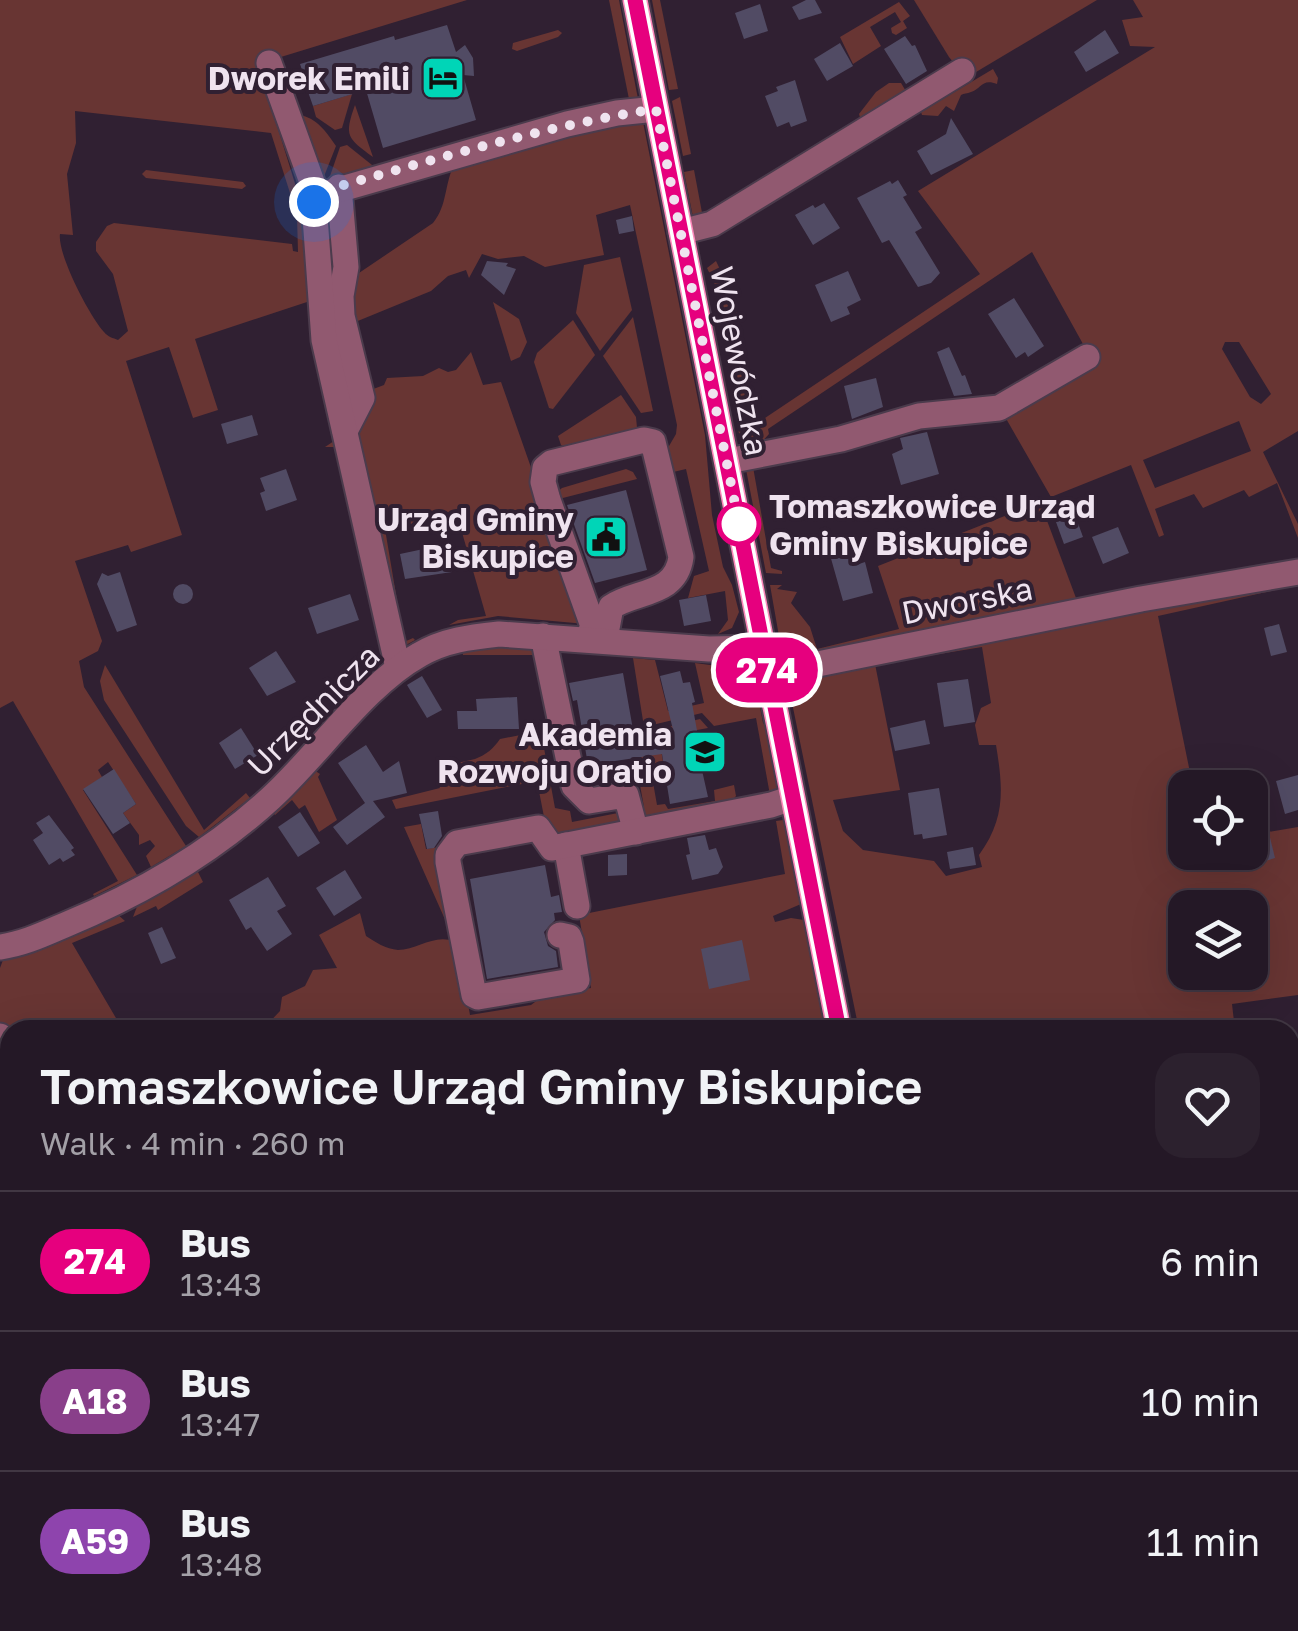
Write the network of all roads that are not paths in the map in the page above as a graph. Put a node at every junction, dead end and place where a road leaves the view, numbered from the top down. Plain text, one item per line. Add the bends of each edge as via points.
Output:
1 (636, 0) edge
2 (268, 63) dead end
3 (962, 70) dead end
4 (656, 109) junction
5 (328, 191) junction
6 (681, 232) junction
7 (1087, 357) dead end
8 (728, 461) junction
9 (1298, 572) edge
10 (543, 636) junction
11 (596, 639) junction
12 (763, 648) junction
13 (398, 668) junction
14 (768, 674) junction
15 (792, 798) junction
16 (636, 832) junction
17 (566, 845) junction
18 (576, 906) dead end
19 (560, 935) dead end
20 (0, 947) edge
21 (837, 1020) edge

1 - 4 main road, Wojewódzka
2 - 5 street
3 - 6 street via 712,224
4 - 5 street via 568,124
4 - 6 main road, Wojewódzka
5 - 13 street via 346,266 342,316 362,398 345,431
6 - 8 main road, Wojewódzka
7 - 8 street via 999,408 919,416
8 - 12 main road, Wojewódzka
9 - 14 street, Dworska
10 - 11 street, Urzędnicza
10 - 13 street, Urzędnicza via 468,636
10 - 16 street via 574,786 589,801 626,795
11 - 11 street via 611,607 659,589 680,566 653,442 551,463 543,474
11 - 12 street, Urzędnicza
12 - 14 main road, Wojewódzka
13 - 20 street, Urzędnicza via 273,797 197,856 102,909
14 - 15 main road, Wojewódzka
15 - 16 street
15 - 21 main road, Wojewódzka
16 - 17 street
17 - 18 street
17 - 19 street via 552,848 538,828 457,843 448,855 474,995 577,980 569,936

